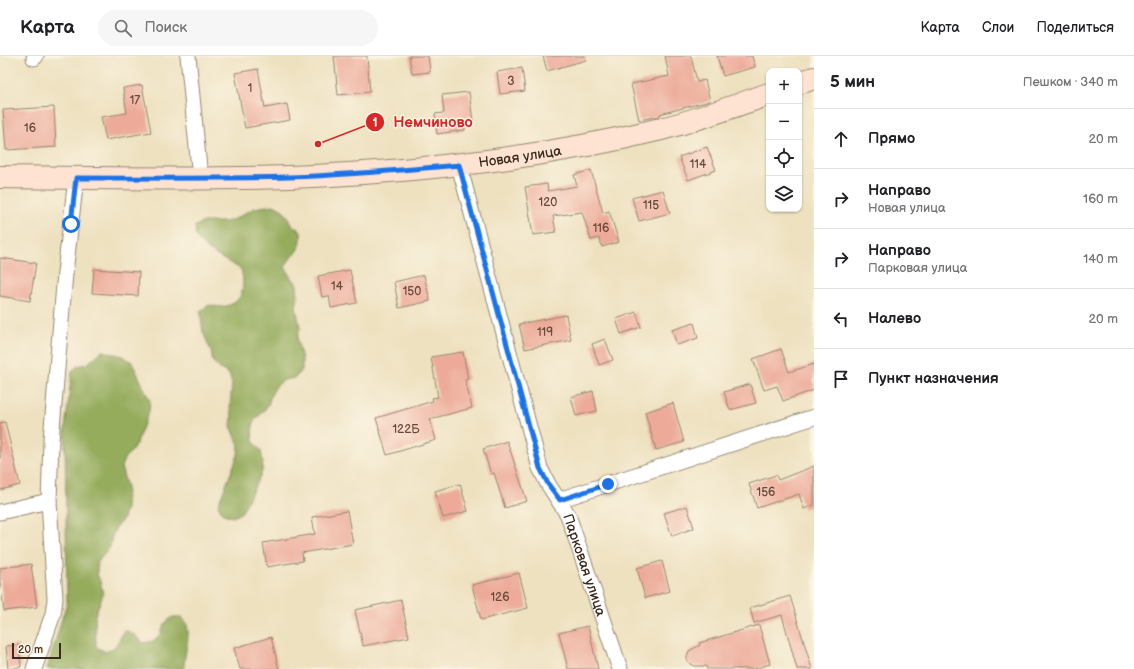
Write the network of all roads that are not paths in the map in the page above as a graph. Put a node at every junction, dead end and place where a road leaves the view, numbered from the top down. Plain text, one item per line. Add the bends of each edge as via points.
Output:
1 (188, 56) edge
2 (814, 78) edge
3 (802, 82) edge
4 (766, 95) edge
5 (459, 165) junction
6 (0, 177) edge
7 (76, 178) junction
8 (200, 178) junction
9 (814, 417) edge
10 (560, 500) junction
11 (49, 501) junction
12 (0, 512) edge
13 (34, 669) edge
14 (620, 669) edge

1 - 8 street
2 - 3 street
4 - 5 street, Новая улица via 663,129
5 - 8 street, Новая улица via 290,177
5 - 10 street, Парковая улица via 540,468
6 - 7 street, Новая улица
7 - 8 street, Новая улица
7 - 11 street via 51,440
9 - 10 street
10 - 14 street, Парковая улица via 568,515
11 - 12 street
11 - 13 street via 55,599

